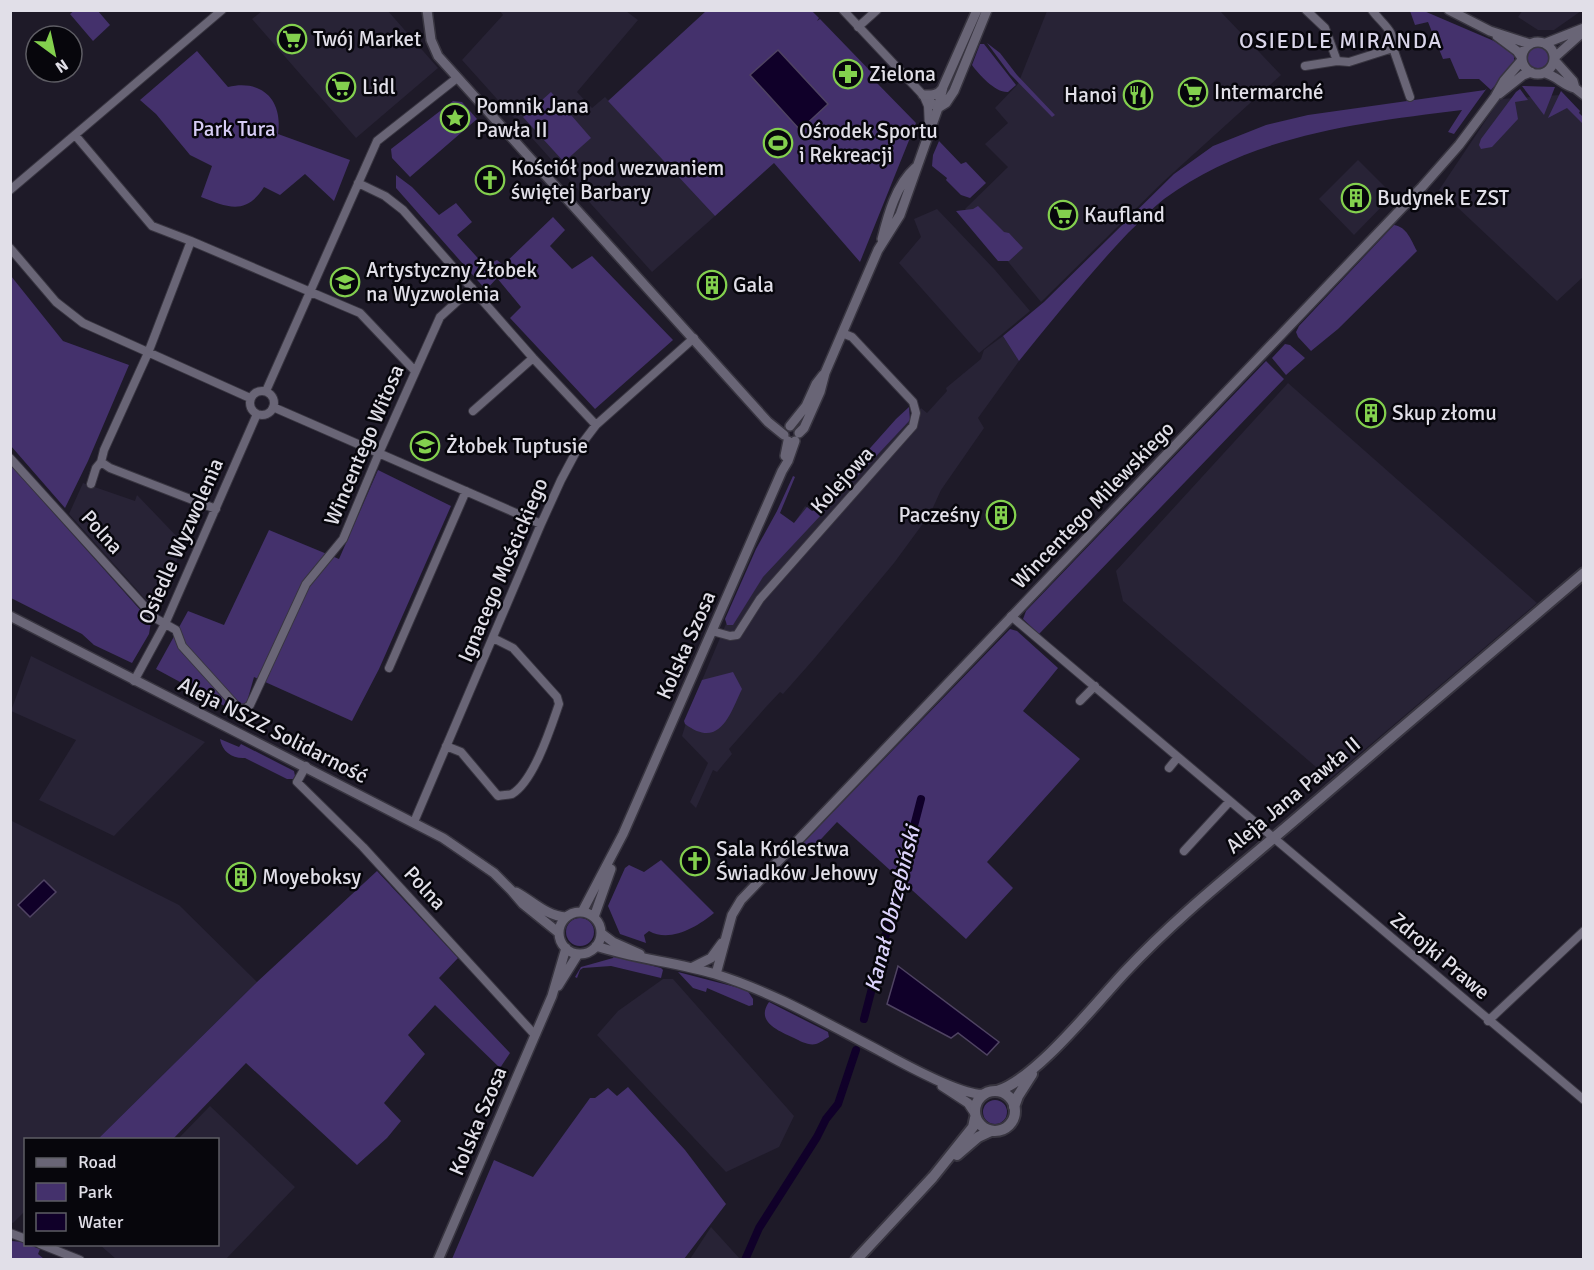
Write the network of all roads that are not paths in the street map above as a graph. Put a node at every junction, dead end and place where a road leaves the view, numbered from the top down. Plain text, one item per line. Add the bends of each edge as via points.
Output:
1 (222, 10) edge
2 (427, 10) edge
3 (843, 10) edge
4 (877, 10) edge
5 (977, 10) edge
6 (987, 10) edge
7 (1306, 10) edge
8 (1372, 10) edge
9 (1449, 10) edge
10 (858, 27) junction
11 (1584, 29) edge
12 (1490, 31) junction
13 (1546, 43) junction
14 (1530, 44) junction
15 (1393, 48) junction
16 (1522, 59) junction
17 (1555, 59) junction
18 (1337, 61) junction
19 (1305, 66) dead end
20 (1531, 72) junction
21 (1545, 73) junction
22 (457, 78) junction
23 (944, 87) junction
24 (1575, 88) junction
25 (923, 95) junction
26 (1584, 95) edge
27 (1410, 97) dead end
28 (1495, 97) junction
29 (938, 108) junction
30 (929, 131) junction
31 (75, 135) junction
32 (358, 183) junction
33 (10, 190) edge
34 (191, 241) junction
35 (10, 248) edge
36 (472, 288) junction
37 (310, 292) junction
38 (843, 333) junction
39 (694, 338) junction
40 (148, 353) junction
41 (533, 358) junction
42 (415, 371) junction
43 (266, 391) junction
44 (250, 398) junction
45 (273, 407) junction
46 (473, 411) dead end
47 (257, 414) junction
48 (596, 425) junction
49 (790, 434) junction
50 (378, 453) junction
51 (10, 458) edge
52 (101, 462) junction
53 (91, 484) dead end
54 (466, 491) junction
55 (216, 509) junction
56 (542, 524) junction
57 (1584, 573) edge
58 (10, 616) edge
59 (1011, 616) junction
60 (165, 624) junction
61 (712, 631) junction
62 (494, 638) junction
63 (389, 668) dead end
64 (134, 681) junction
65 (1095, 686) junction
66 (1080, 701) dead end
67 (238, 709) joint
68 (446, 746) junction
69 (1178, 757) junction
70 (306, 766) junction
71 (1169, 768) dead end
72 (1230, 801) junction
73 (414, 822) junction
74 (623, 834) junction
75 (1274, 838) junction
76 (1184, 851) dead end
77 (511, 890) junction
78 (582, 912) junction
79 (566, 917) junction
80 (594, 917) junction
81 (1584, 931) edge
82 (559, 933) junction
83 (601, 933) junction
84 (724, 941) junction
85 (596, 946) junction
86 (566, 948) junction
87 (578, 954) junction
88 (648, 957) junction
89 (693, 967) junction
90 (716, 974) junction
91 (552, 996) junction
92 (1488, 1021) junction
93 (535, 1035) junction
94 (1041, 1061) junction
95 (925, 1074) junction
96 (997, 1091) junction
97 (985, 1094) junction
98 (1583, 1100) edge
99 (1014, 1107) junction
100 (975, 1115) junction
101 (991, 1131) junction
102 (933, 1177) junction
103 (43, 1246) edge
104 (80, 1260) edge
105 (438, 1260) edge
106 (856, 1260) edge

1 - 31 street
2 - 22 street via 434,48
3 - 10 street
4 - 10 street
5 - 23 street, Kolska Szosa
6 - 29 street, Kolska Szosa via 954,92
7 - 18 street via 1324,28
8 - 15 street via 1392,34
9 - 12 street
10 - 25 street
11 - 13 street
11 - 17 street
12 - 14 street
12 - 16 street
13 - 14 street
13 - 17 street
14 - 16 street
15 - 18 street via 1349,62
15 - 27 street
16 - 20 street
16 - 28 street, Wincentego Milewskiego
17 - 21 street
17 - 24 street
18 - 19 street
20 - 21 street
20 - 28 street, Wincentego Milewskiego
21 - 24 street
22 - 32 street via 377,141
22 - 39 street
23 - 25 street via 939,93
23 - 29 street, Kolska Szosa
24 - 26 street
25 - 29 street
25 - 30 street via 928,106
28 - 59 street, Wincentego Milewskiego via 1422,187
29 - 30 street, Kolska Szosa
30 - 38 street, Kolska Szosa via 900,215 878,250
31 - 33 street
31 - 34 street via 152,226
32 - 36 street via 403,210
32 - 37 street
34 - 37 street
34 - 40 street
35 - 40 street via 70,315
36 - 41 street
36 - 42 street, Wincentego Witosa via 440,316
37 - 42 street via 360,313
37 - 43 street
38 - 49 street, Kolska Szosa via 804,428
38 - 61 street, Kolejowa via 852,337 913,402 915,424 760,599 737,635
39 - 48 street, Ignacego Mościckiego
39 - 49 street via 775,429
40 - 44 street
40 - 52 street
41 - 46 street
41 - 48 street
42 - 50 street, Wincentego Witosa
43 - 44 street
43 - 45 street via 273,398
44 - 47 street via 250,408
45 - 47 street via 267,414
45 - 50 street
47 - 55 street, Osiedle Wyzwolenia
48 - 56 street, Ignacego Mościckiego via 577,450
49 - 61 street, Kolska Szosa via 782,471
50 - 54 street
50 - 67 street, Wincentego Witosa via 344,539 306,584 250,705
51 - 60 street, Polna via 155,618
52 - 53 street
52 - 55 street
54 - 56 street
54 - 63 street
55 - 60 street, Osiedle Wyzwolenia
56 - 62 street, Ignacego Mościckiego
57 - 75 main road, Aleja Jana Pawła II
58 - 64 street, Aleja NSZZ Solidarność
59 - 65 street, Zdrojki Prawe
59 - 84 street, Wincentego Milewskiego via 741,900
60 - 64 street, Osiedle Wyzwolenia
60 - 67 street, Polna via 176,630 182,646
61 - 74 street, Kolska Szosa
62 - 68 street, Ignacego Mościckiego
62 - 68 street via 513,648 556,697 559,704 546,741 529,777 512,794 498,796 461,752
64 - 70 street, Aleja NSZZ Solidarność
65 - 66 street
65 - 69 street, Zdrojki Prawe
68 - 73 street, Ignacego Mościckiego
69 - 71 street
69 - 72 street, Zdrojki Prawe
70 - 73 street, Aleja NSZZ Solidarność
70 - 93 street, Polna via 297,782
72 - 75 street, Zdrojki Prawe
72 - 76 street
73 - 77 street, Aleja NSZZ Solidarność via 471,856
74 - 78 street, Kolska Szosa
74 - 80 street, Kolska Szosa
75 - 92 street, Zdrojki Prawe
75 - 94 main road, Aleja Jana Pawła II via 1169,928
77 - 79 street, Aleja NSZZ Solidarność via 544,911
77 - 82 street, Aleja NSZZ Solidarność
78 - 79 street
78 - 80 street
79 - 82 street
80 - 83 street
81 - 92 street
82 - 86 street
83 - 85 street
83 - 88 street
84 - 89 street, Wincentego Milewskiego via 711,958
84 - 90 street, Wincentego Milewskiego
85 - 87 street
85 - 88 street
86 - 87 street
86 - 91 street, Kolska Szosa
87 - 91 street, Kolska Szosa
88 - 89 street
89 - 90 street
90 - 95 street via 770,994
91 - 93 street, Kolska Szosa
92 - 98 street, Zdrojki Prawe
93 - 105 street, Kolska Szosa
94 - 96 main road, Aleja Jana Pawła II via 1017,1082
94 - 99 main road, Aleja Jana Pawła II
95 - 97 street via 975,1094
95 - 100 street via 963,1100
96 - 97 main road
96 - 99 main road via 1008,1096
97 - 100 main road via 977,1101
99 - 101 main road via 1009,1125
100 - 101 main road via 981,1126
100 - 102 main road via 973,1126
101 - 102 main road via 978,1137
102 - 106 main road
103 - 104 street

